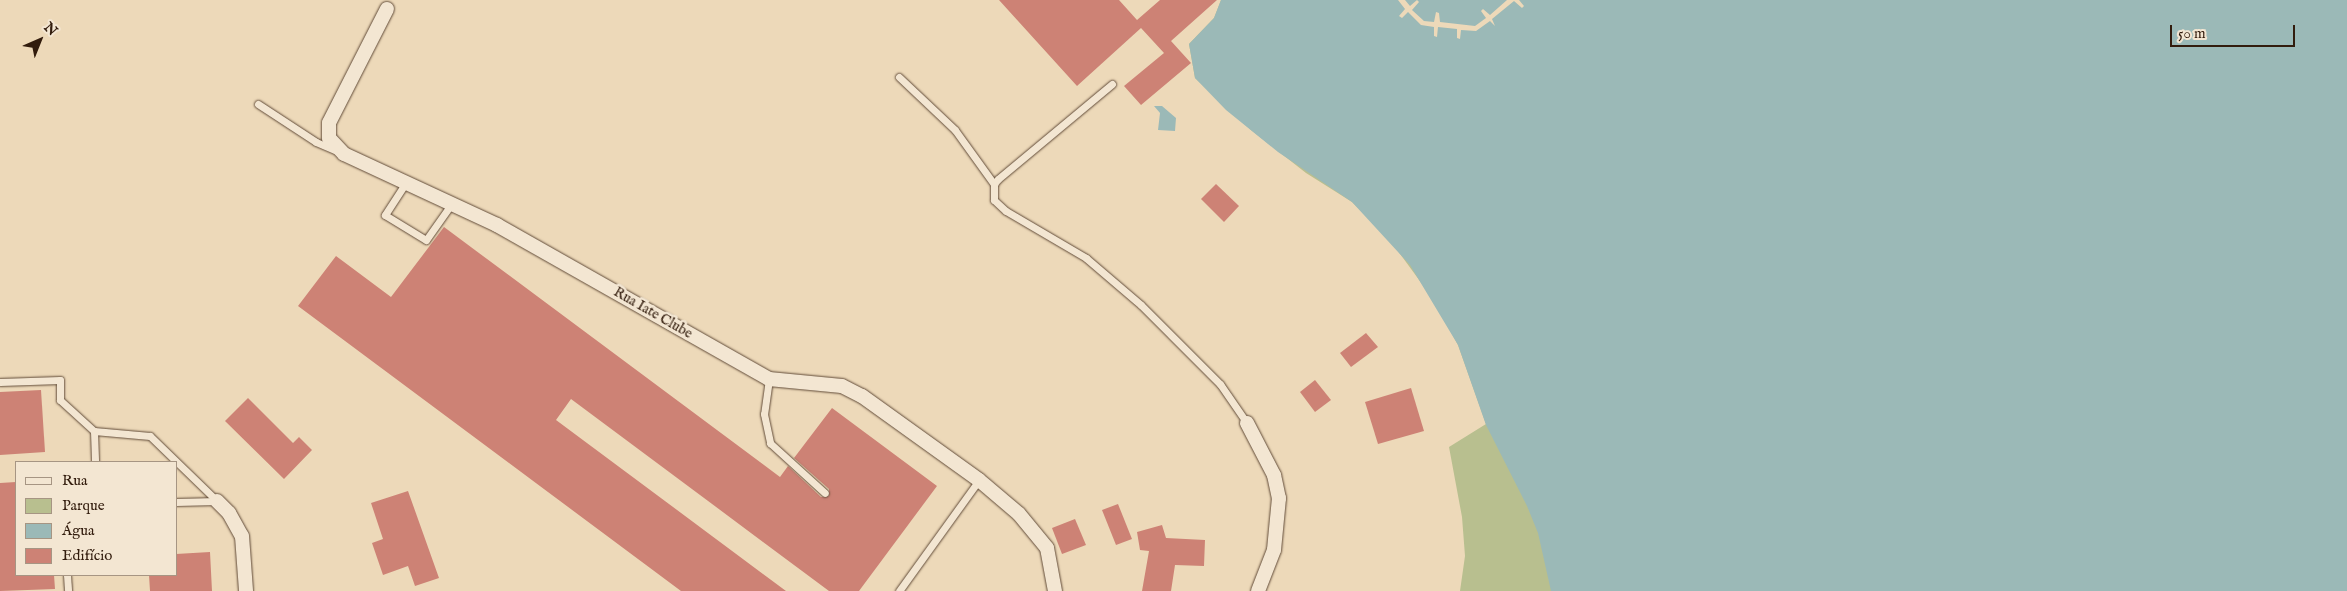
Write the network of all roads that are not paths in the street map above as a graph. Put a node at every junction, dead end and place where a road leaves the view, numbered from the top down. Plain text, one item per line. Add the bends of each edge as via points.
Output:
1 (387, 9) dead end
2 (899, 78) dead end
3 (1112, 84) dead end
4 (258, 104) dead end
5 (344, 154) junction
6 (405, 184) junction
7 (994, 184) junction
8 (450, 206) junction
9 (769, 379) junction
10 (0, 382) edge
11 (1247, 423) joint
12 (94, 431) junction
13 (95, 461) edge
14 (176, 461) edge
15 (178, 463) edge
16 (979, 480) junction
17 (825, 493) dead end
18 (217, 500) junction
19 (178, 502) edge
20 (67, 576) edge
21 (68, 591) edge
22 (246, 591) edge
23 (898, 591) edge
24 (1055, 591) edge
25 (1258, 591) edge

1 - 5 street, Rua Iate Clube via 328,123 329,138
2 - 7 lane via 955,130
3 - 7 lane
4 - 5 lane via 316,142
5 - 6 street, Rua Iate Clube
6 - 8 street, Rua Iate Clube
6 - 8 lane via 385,215 426,240
7 - 11 lane via 992,195 997,205 1086,258 1141,305 1220,384
8 - 9 street, Rua Iate Clube via 497,225
9 - 16 street, Rua Iate Clube via 842,386 862,396
9 - 17 lane via 764,414 770,443
10 - 12 lane via 60,380 60,400
11 - 25 street via 1274,475 1279,498 1274,550
12 - 13 lane
12 - 14 lane via 150,436
15 - 18 lane
16 - 23 lane
16 - 24 street, Rua Iate Clube via 1019,514 1047,548
18 - 19 lane
18 - 22 street via 242,536
20 - 21 lane

